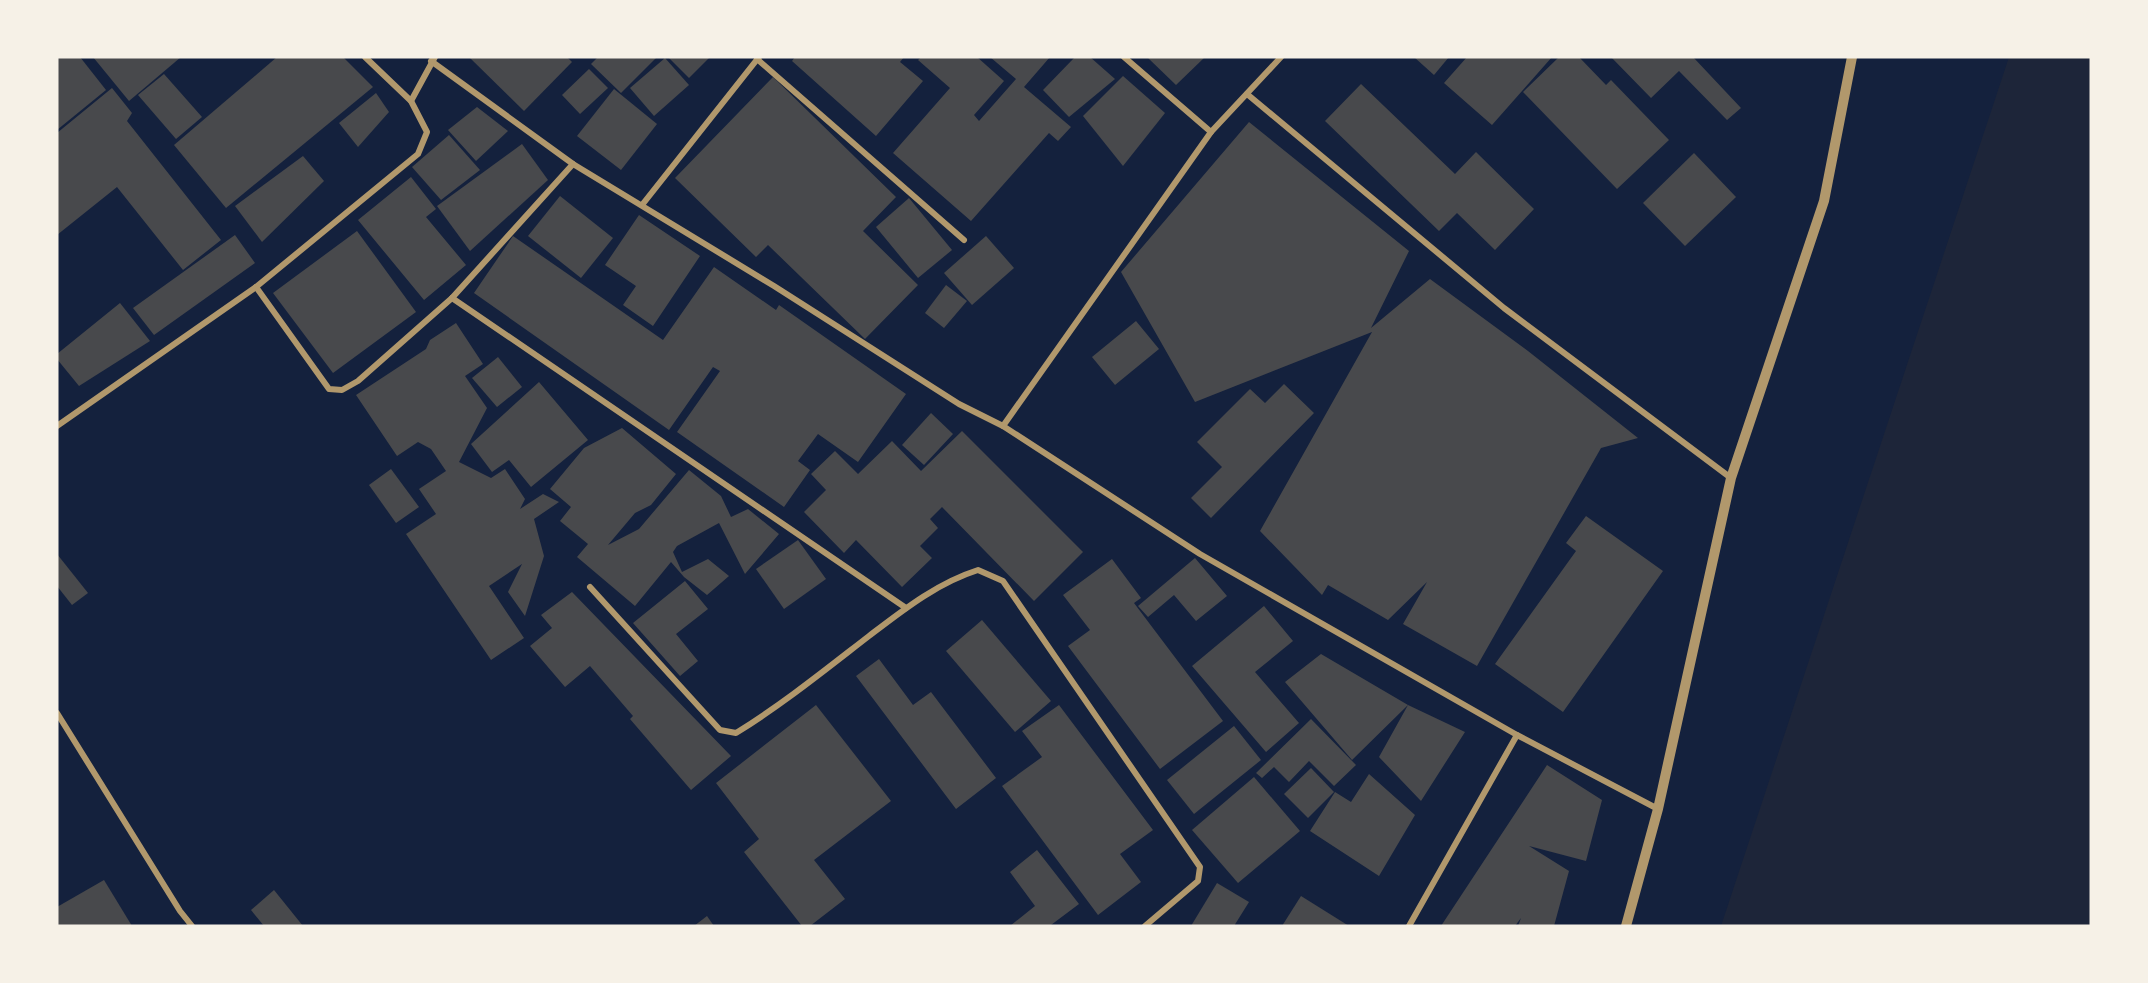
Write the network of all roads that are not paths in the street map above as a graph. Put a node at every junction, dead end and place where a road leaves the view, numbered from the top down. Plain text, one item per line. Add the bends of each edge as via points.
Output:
1 (365, 57) edge
2 (1124, 57) edge
3 (1281, 57) edge
4 (1852, 57) edge
5 (758, 58) edge
6 (433, 59) edge
7 (1247, 94) junction
8 (411, 101) junction
9 (1211, 132) junction
10 (573, 164) junction
11 (642, 205) junction
12 (964, 240) dead end
13 (256, 286) junction
14 (452, 298) junction
15 (57, 426) edge
16 (1003, 426) junction
17 (1731, 478) junction
18 (590, 587) dead end
19 (906, 608) junction
20 (57, 713) edge
21 (1516, 735) junction
22 (1659, 808) junction
23 (192, 926) edge
24 (1145, 926) edge
25 (1409, 926) edge
26 (1626, 926) edge

1 - 8 street
2 - 9 street
3 - 7 street
4 - 17 street via 1824,201
5 - 11 street
5 - 12 street
6 - 8 street
6 - 10 street
7 - 9 street
7 - 17 street via 1504,308
8 - 13 street via 427,132 418,154
9 - 16 street
10 - 11 street
10 - 14 street
11 - 16 street via 959,404
13 - 14 street via 329,389 342,390 358,381
13 - 15 street
14 - 19 street
16 - 21 street via 1200,554
17 - 22 street
18 - 19 street via 720,730 736,733 767,714
19 - 24 street via 954,578 978,570 1003,581 1200,867 1198,881
20 - 23 street
21 - 22 street
21 - 25 street
22 - 26 street

